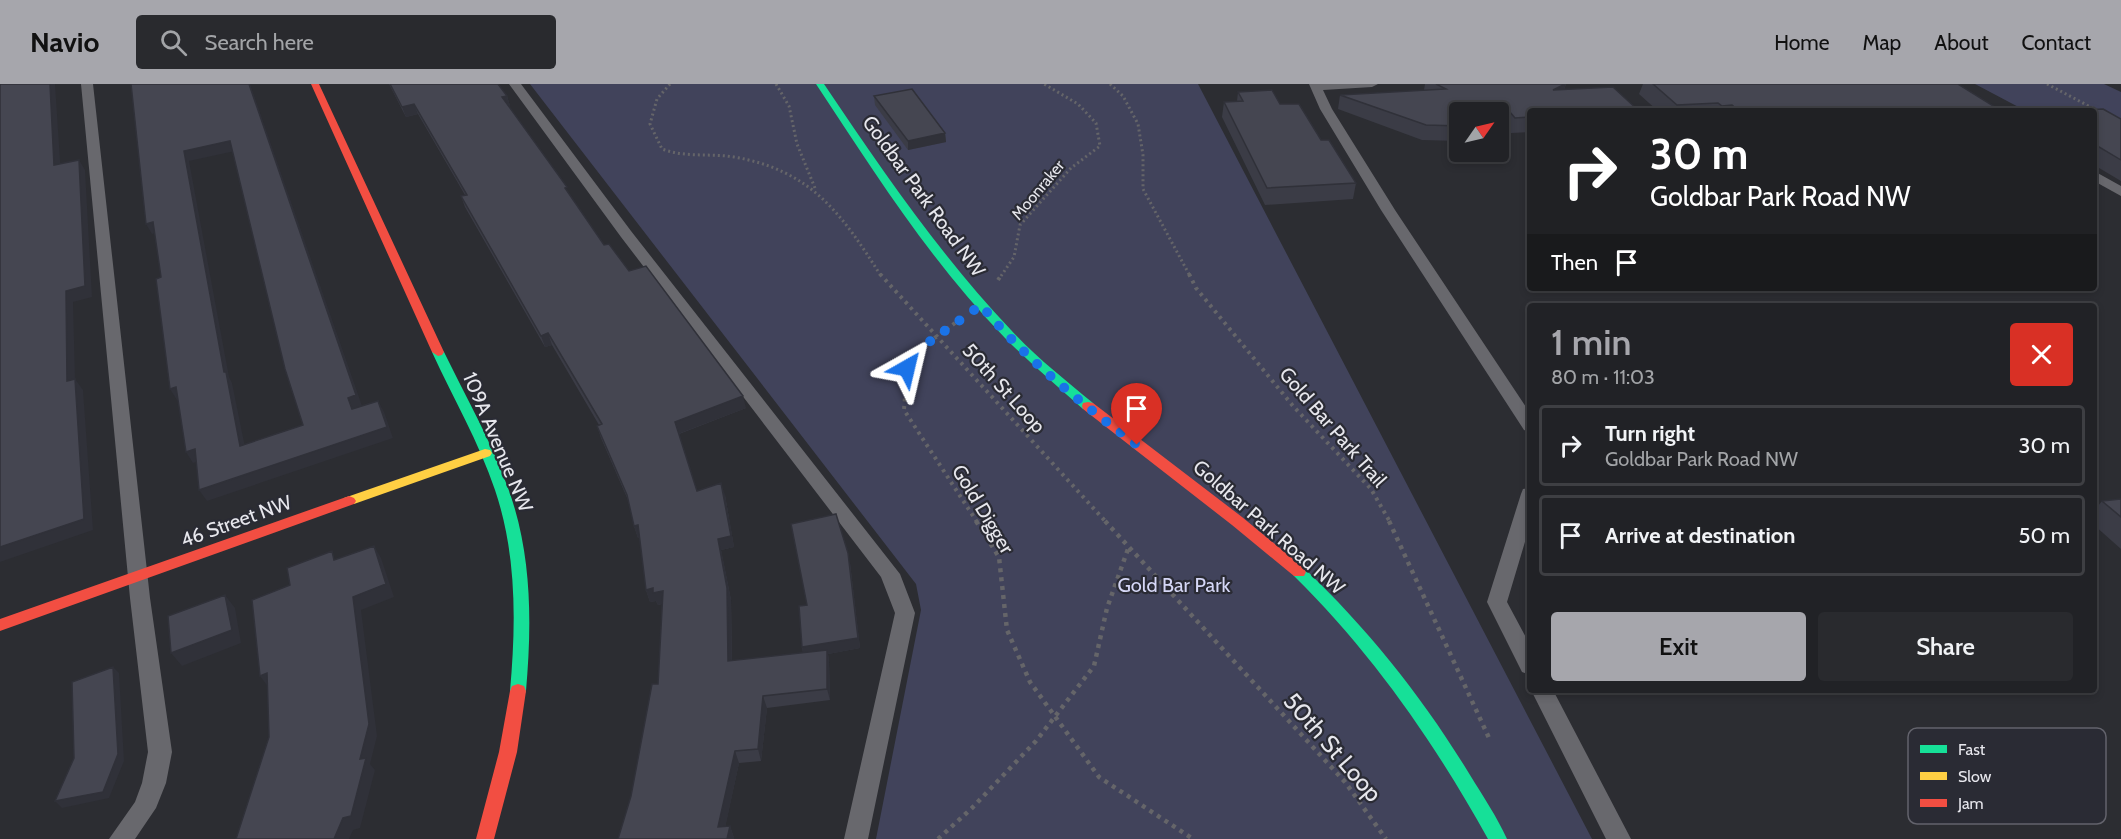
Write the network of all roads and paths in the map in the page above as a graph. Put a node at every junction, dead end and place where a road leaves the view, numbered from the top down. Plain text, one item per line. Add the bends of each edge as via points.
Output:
1 (87, 84) edge
2 (315, 84) edge
3 (515, 84) edge
4 (670, 84) edge
5 (776, 84) edge
6 (820, 84) edge
7 (1044, 84) edge
8 (1110, 84) edge
9 (1372, 84) edge
10 (2047, 84) edge
11 (1316, 86) edge
12 (2092, 108) edge
13 (2097, 111) edge
14 (2103, 114) edge
15 (2097, 178) edge
16 (816, 188) junction
17 (2121, 192) edge
18 (981, 305) junction
19 (1527, 421) edge
20 (485, 453) junction
21 (1527, 504) edge
22 (1128, 549) junction
23 (138, 576) junction
24 (0, 625) edge
25 (1527, 660) edge
26 (1544, 693) edge
27 (1492, 744) dead end
28 (121, 839) edge
29 (485, 839) edge
30 (856, 839) edge
31 (938, 839) edge
32 (1193, 839) edge
33 (1386, 839) edge
34 (1498, 839) edge
35 (1619, 839) edge

1 - 23 lane
2 - 20 street, 109A Avenue NW
3 - 30 lane via 626,234 890,574 905,613
4 - 16 path, 50th St Loop via 657,99 650,124 662,149 680,157 719,154 759,160
5 - 16 path, 50th St Loop via 789,106 797,144
6 - 18 street, Goldbar Park Road NW via 941,257
7 - 18 path, Moonraker via 1078,104 1096,123 1100,146 1071,168 1020,225 1014,257
8 - 27 path, Gold Bar Park Trail via 1123,96 1138,124 1143,189 1180,261 1196,288 1286,397 1371,489
9 - 11 lane
10 - 12 path
11 - 19 lane via 1388,210
13 - 14 path
15 - 17 lane
16 - 22 path, 50th St Loop via 847,222 886,283
18 - 32 path, Gold Digger via 918,350 907,368 904,410 999,557 1007,630 1030,682 1099,777
18 - 34 street, Goldbar Park Road NW via 1046,372 1208,498 1325,597 1406,692
20 - 23 street, 46 Street NW
20 - 29 street, 109A Avenue NW via 502,490 514,531 524,637 518,707 498,800
21 - 25 lane via 1497,602
22 - 31 path via 1107,608 1094,666 1036,741
22 - 33 path, 50th St Loop via 1345,782
23 - 24 street, 46 Street NW
23 - 28 lane via 160,752 144,808
26 - 35 lane

